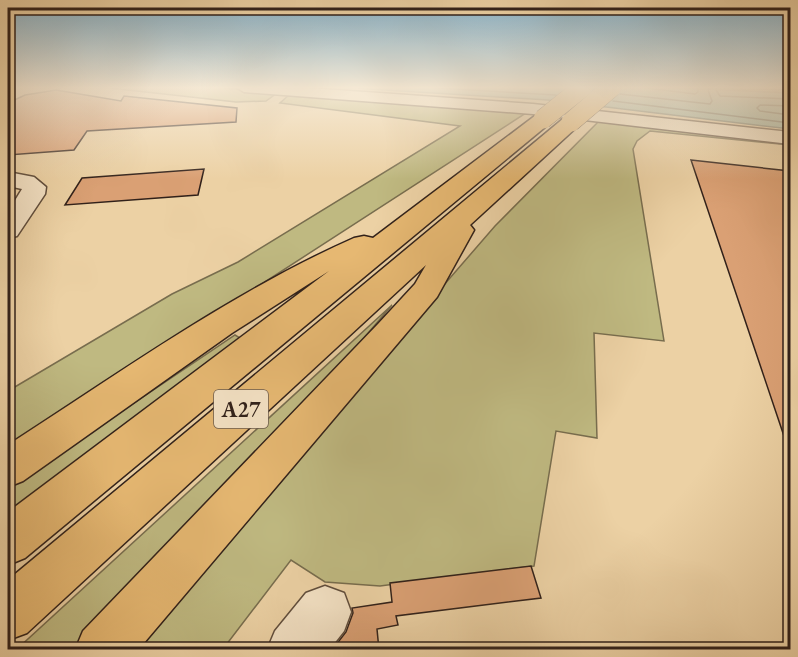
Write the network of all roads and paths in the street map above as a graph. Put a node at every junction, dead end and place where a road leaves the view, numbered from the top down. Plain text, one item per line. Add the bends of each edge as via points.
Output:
1 (543, 118) edge
2 (576, 118) edge
3 (610, 118) edge
4 (790, 138) edge
5 (8, 179) edge
6 (475, 205) junction
7 (409, 223) junction
8 (8, 230) edge
9 (8, 468) edge
10 (8, 542) edge
11 (8, 614) edge
12 (102, 650) edge

1 - 7 highway, A27, bridge
2 - 6 highway, A27, bridge
3 - 4 street
5 - 8 street via 34,187
6 - 11 highway, A27
6 - 12 highway, A27 via 426,290
7 - 9 highway, A27 via 309,269
7 - 10 highway, A27

